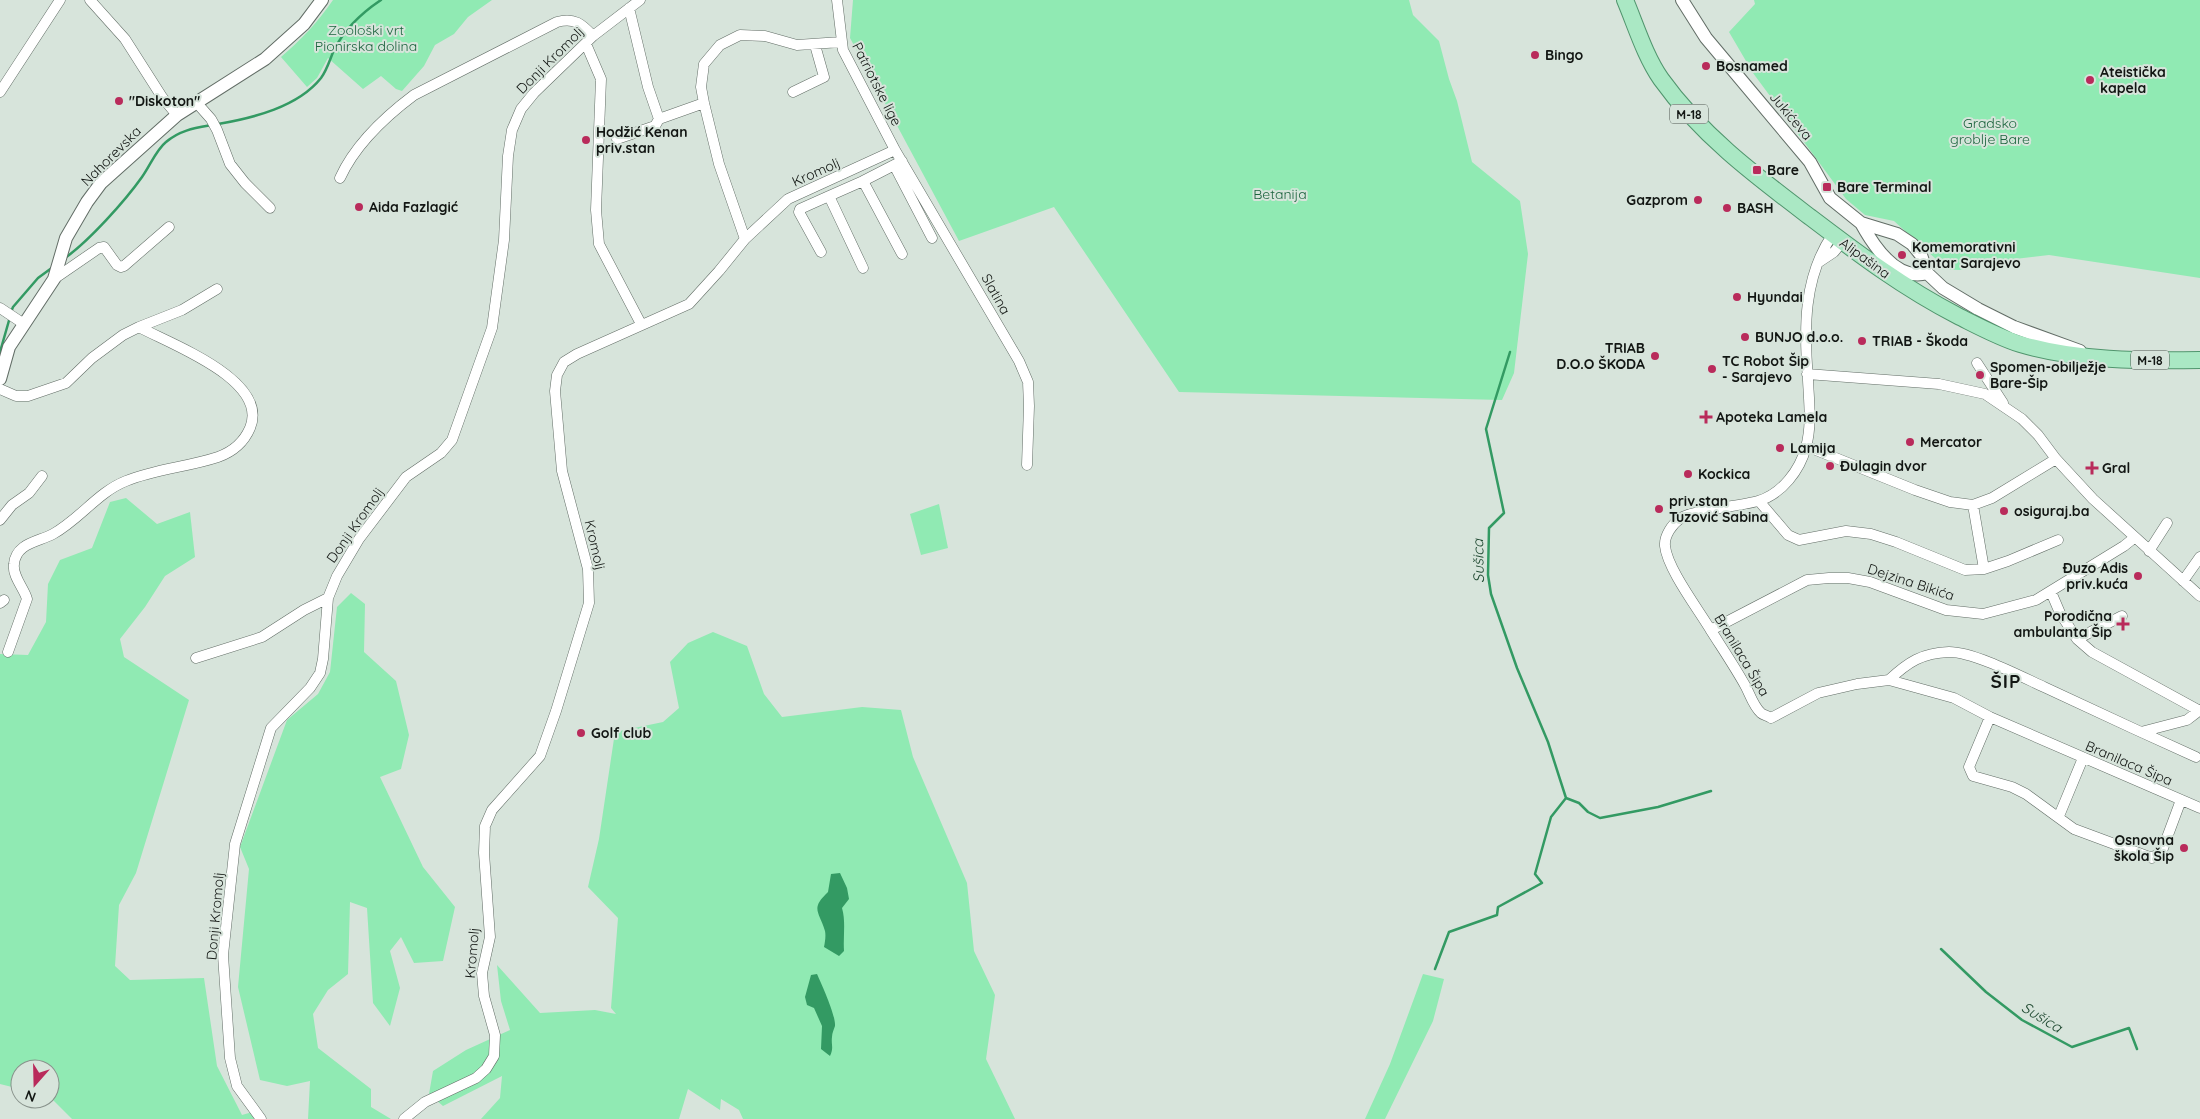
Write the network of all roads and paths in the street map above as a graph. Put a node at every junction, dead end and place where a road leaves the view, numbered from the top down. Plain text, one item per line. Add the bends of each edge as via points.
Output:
1 (60, 0) edge
2 (90, 0) edge
3 (640, 0) edge
4 (837, 0) edge
5 (1625, 0) edge
6 (1682, 0) edge
7 (316, 2) edge
8 (630, 8) junction
9 (593, 36) junction
10 (841, 42) junction
11 (586, 44) junction
12 (815, 45) junction
13 (0, 92) edge
14 (793, 92) dead end
15 (196, 102) junction
16 (704, 103) junction
17 (177, 115) junction
18 (659, 119) junction
19 (617, 139) dead end
20 (895, 150) junction
21 (898, 163) junction
22 (340, 178) dead end
23 (863, 181) junction
24 (829, 196) junction
25 (270, 208) dead end
26 (1861, 223) junction
27 (169, 227) dead end
28 (932, 238) dead end
29 (1838, 238) junction
30 (745, 239) junction
31 (821, 252) dead end
32 (902, 254) dead end
33 (863, 268) dead end
34 (1927, 273) junction
35 (55, 277) junction
36 (217, 289) dead end
37 (3, 309) edge
38 (20, 321) junction
39 (641, 324) junction
40 (139, 327) junction
41 (2100, 358) junction
42 (2200, 360) edge
43 (1977, 363) dead end
44 (1807, 374) junction
45 (0, 380) edge
46 (8, 392) edge
47 (2005, 406) junction
48 (1806, 446) junction
49 (2056, 460) junction
50 (1026, 465) dead end
51 (42, 476) dead end
52 (1759, 501) junction
53 (1973, 505) junction
54 (0, 520) edge
55 (2167, 523) dead end
56 (2134, 538) junction
57 (2058, 540) dead end
58 (2148, 551) junction
59 (2200, 558) edge
60 (1984, 569) junction
61 (2183, 581) junction
62 (2051, 592) junction
63 (2200, 596) edge
64 (328, 598) junction
65 (2122, 616) dead end
66 (1711, 630) junction
67 (2077, 639) junction
68 (8, 652) dead end
69 (196, 658) dead end
70 (1889, 680) junction
71 (2200, 710) edge
72 (1990, 718) junction
73 (2141, 732) junction
74 (2196, 757) dead end
75 (2083, 758) junction
76 (2181, 800) junction
77 (2200, 808) edge
78 (2059, 816) junction
79 (261, 1119) edge
80 (404, 1119) edge

1 - 13 street
2 - 17 street via 125,39
3 - 8 street, Donji Kromolj
4 - 10 street, Patriotske lige
5 - 29 main road, Alipašina / M-18 via 1657,72 1687,112 1725,150
6 - 26 street, Jukićeva via 1706,38 1810,162 1826,194
7 - 15 street, Nahorevska via 304,24 265,59
8 - 9 street, Donji Kromolj
8 - 18 street via 648,87
9 - 11 street, Donji Kromolj
9 - 22 street via 575,21 557,22 414,95 359,149
10 - 12 street
10 - 20 street, Patriotske lige
11 - 39 street via 601,79 596,210 599,244
11 - 64 street, Donji Kromolj via 534,93 521,109 512,130 503,248 492,328 452,440 441,453 406,477 359,539
12 - 14 street via 824,77
12 - 16 street via 797,46 754,35 740,35 728,40 704,64 701,87
15 - 17 street, Nahorevska
15 - 25 street via 211,119 230,164
16 - 18 street
16 - 30 street via 719,164
17 - 35 street, Nahorevska via 101,183 66,238
18 - 19 street via 655,126
20 - 21 street, Slatina
20 - 30 street, Kromolj via 788,199
21 - 23 street
21 - 28 street
21 - 50 street, Slatina via 1019,361 1028,382
23 - 24 street
23 - 32 street
24 - 31 street via 799,212
24 - 33 street
26 - 34 street, Jukićeva via 1906,239 1921,255
26 - 34 street, Jukićeva via 1875,246 1893,263 1910,274
27 - 35 street via 124,266 117,265 104,246
29 - 41 main road, Alipašina / M-18 via 1887,275 1983,329 2019,344
29 - 44 street via 1821,253 1811,284 1806,308
30 - 39 street, Kromolj via 689,304
34 - 41 street, Jukićeva via 1943,288 2014,327
35 - 38 street, Nahorevska
36 - 40 street via 182,310
37 - 38 street
38 - 45 street, Nahorevska
39 - 80 street, Kromolj via 564,362 557,376 555,391 562,471 588,569 589,603 540,756 492,810 485,826 490,937 482,973 484,996 495,1035 494,1056 476,1078 424,1102
40 - 46 street via 92,358 66,383 45,391
40 - 68 street via 202,358 239,385 253,411 252,424 237,447 219,457 127,480 109,489 53,534 22,547 16,554 14,570 27,599
41 - 42 main road, Alipašina / M-18
43 - 47 street
44 - 47 street via 1946,385 1985,394
44 - 48 street via 1810,410
47 - 49 street via 2038,435
48 - 52 street, Branilaca Šipa via 1795,473 1784,485
48 - 53 street via 1915,490 1950,502
49 - 53 street via 1992,498
49 - 56 street
51 - 54 street
52 - 60 street, Dejzina Bikića via 1788,535 1799,540 1846,531 1871,534 1965,570
52 - 66 street, Branilaca Šipa via 1682,517 1666,536 1668,557
53 - 60 street
55 - 58 street
56 - 58 street
56 - 62 street, Dejzina Bikića
57 - 60 street, Dejzina Bikića
58 - 61 street
59 - 61 street
61 - 63 street
62 - 66 street, Dejzina Bikića via 2036,600 1983,614 1946,610 1870,582 1848,578 1807,580
62 - 67 street
64 - 69 street via 262,637
64 - 79 street, Donji Kromolj via 320,673 310,688 271,728 235,844 223,955 230,1058 237,1086
65 - 67 street
66 - 70 street, Branilaca Šipa via 1756,706 1771,718 1818,693
67 - 71 street via 2092,652
70 - 72 street, Branilaca Šipa via 1954,698
70 - 73 street via 1904,666 1927,654 1951,652 1973,657 2019,676
71 - 73 street via 2187,720
72 - 75 street, Branilaca Šipa
72 - 78 street via 1969,767 1973,776 2001,782
73 - 74 street
75 - 76 street, Branilaca Šipa
75 - 78 street
76 - 77 street, Branilaca Šipa
76 - 78 street via 2162,851 2152,858 2074,828

